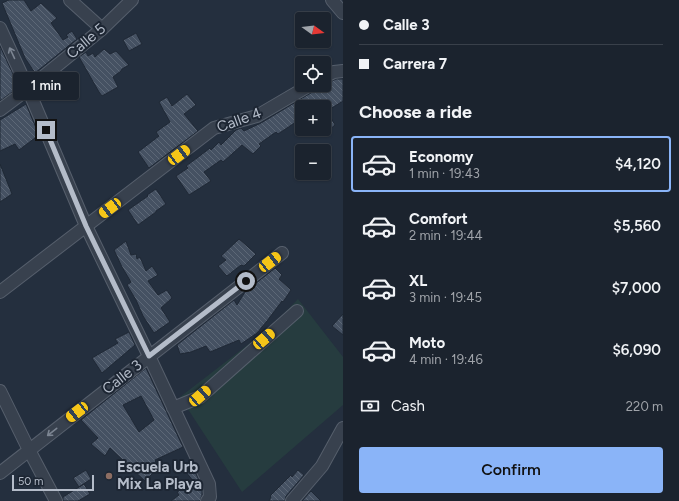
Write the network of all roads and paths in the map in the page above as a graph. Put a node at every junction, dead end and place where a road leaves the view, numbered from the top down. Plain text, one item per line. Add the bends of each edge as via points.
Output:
1 (70, 0) edge
2 (132, 0) edge
3 (332, 0) edge
4 (343, 13) edge
5 (0, 28) edge
6 (102, 29) junction
7 (343, 71) edge
8 (331, 74) edge
9 (28, 89) junction
10 (298, 92) edge
11 (0, 110) edge
12 (86, 226) junction
13 (282, 253) dead end
14 (0, 292) edge
15 (297, 311) dead end
16 (149, 356) junction
17 (0, 391) edge
18 (173, 408) junction
19 (343, 428) edge
20 (29, 450) junction
21 (0, 473) edge
22 (209, 499) edge
23 (56, 501) edge
24 (292, 501) edge

1 - 6 street
2 - 6 street, Calle 5
3 - 4 street
9 -> 5 street
6 - 9 street, Calle 5
7 - 8 street
9 - 11 street, Calle 5
9 - 12 street
10 - 12 street, Calle 4 via 257,116 214,128
12 - 14 street, Calle 4
12 - 16 street
13 - 16 street, Calle 3
15 - 18 street via 200,396
16 - 18 street
16 -> 20 street, Calle 3
17 - 20 street
18 - 22 street via 209,484
19 - 24 street via 322,466
20 - 21 street, Calle 3
20 - 23 street

